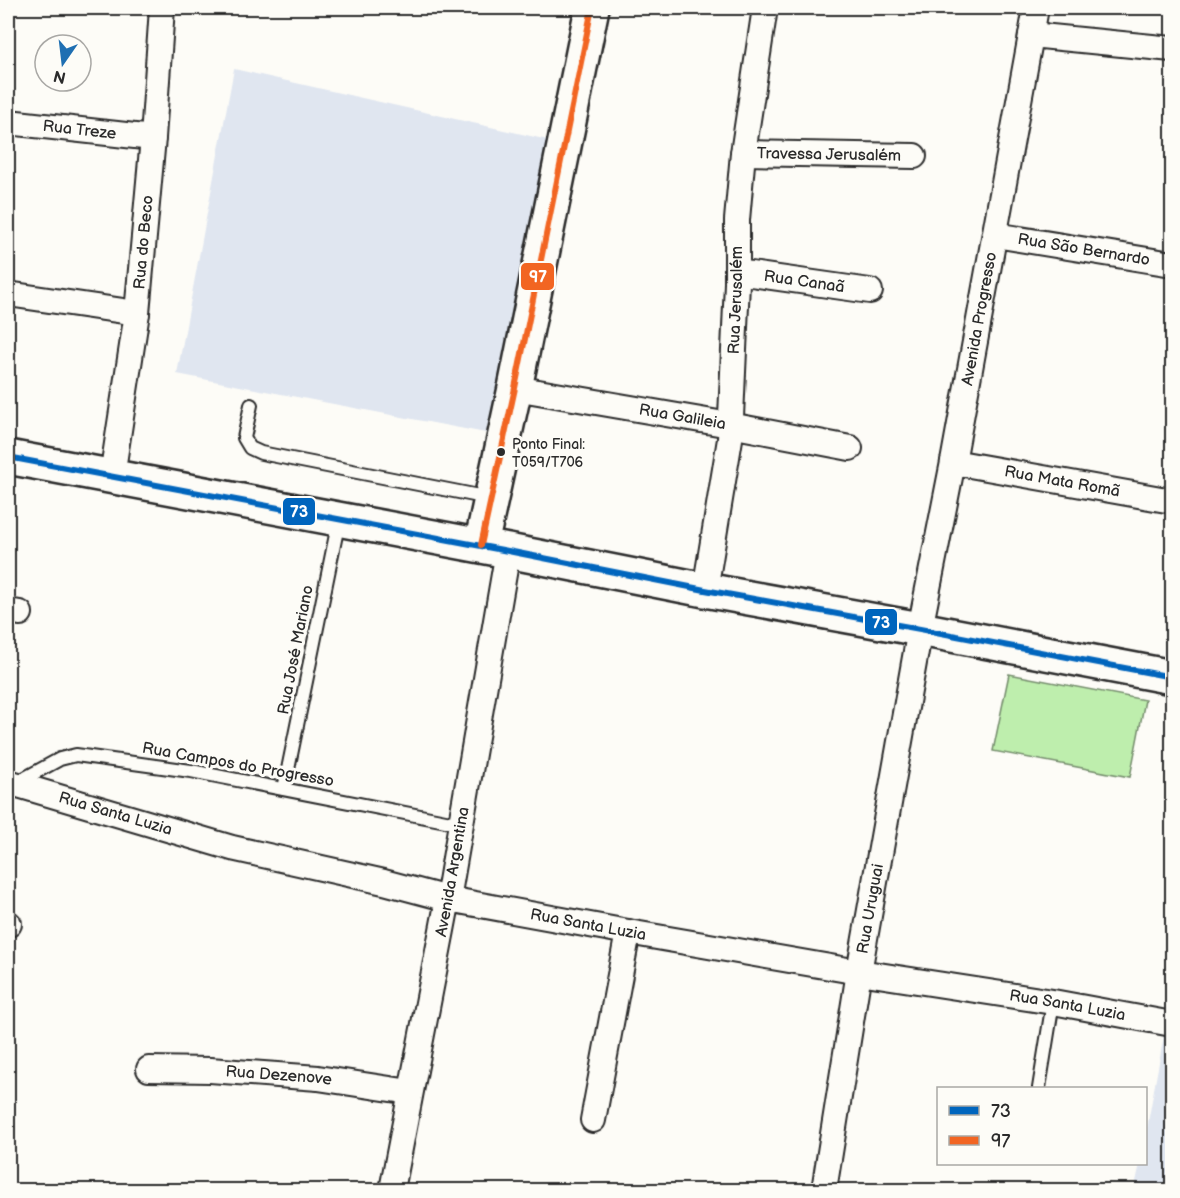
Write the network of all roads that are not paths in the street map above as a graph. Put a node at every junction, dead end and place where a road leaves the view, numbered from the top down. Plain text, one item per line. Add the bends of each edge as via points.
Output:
1 (162, 8) edge
2 (592, 8) edge
3 (765, 8) edge
4 (1036, 8) edge
5 (1031, 35) junction
6 (1173, 49) edge
7 (8, 122) edge
8 (153, 138) junction
9 (742, 153) junction
10 (914, 156) dead end
11 (994, 236) junction
12 (1173, 264) edge
13 (737, 272) junction
14 (870, 291) dead end
15 (8, 294) edge
16 (137, 313) junction
17 (515, 388) junction
18 (251, 405) dead end
19 (730, 425) junction
20 (850, 448) dead end
21 (8, 457) edge
22 (953, 462) junction
23 (112, 476) junction
24 (491, 498) junction
25 (1173, 501) edge
26 (339, 519) junction
27 (494, 548) junction
28 (705, 590) junction
29 (920, 629) junction
30 (1173, 677) edge
31 (11, 783) edge
32 (284, 789) junction
33 (461, 824) junction
34 (448, 898) junction
35 (628, 932) junction
36 (859, 972) junction
37 (1053, 1002) junction
38 (1173, 1024) edge
39 (149, 1069) dead end
40 (1039, 1087) edge
41 (410, 1092) junction
42 (593, 1120) dead end
43 (392, 1191) edge
44 (824, 1191) edge

1 - 8 street, Rua do Beco
2 - 17 street, Avenida Argentina
3 - 9 street, Rua Jerusalém
4 - 5 street, Avenida Progresso
5 - 6 street
5 - 11 street, Avenida Progresso
7 - 8 street, Rua Treze
8 - 16 street, Rua do Beco
9 - 10 street, Travessa Jerusalém
9 - 13 street, Rua Jerusalém
11 - 12 street, Rua São Bernardo
11 - 22 street, Avenida Progresso
13 - 14 street, Rua Canaã
13 - 19 street, Rua Jerusalém
15 - 16 street
16 - 23 street, Rua do Beco
17 - 19 street, Rua Galileia
17 - 24 street, Avenida Argentina
18 - 24 lane via 244,438 250,448 261,453
19 - 20 street, Rua Galileia
19 - 28 street, Rua Jerusalém
21 - 23 street
22 - 25 street, Rua Mata Romã
22 - 29 street, Avenida Progresso
23 - 26 street
24 - 27 street, Avenida Argentina
26 - 27 street
26 - 32 lane, Rua José Mariano
27 - 28 street
27 - 33 street, Avenida Argentina
28 - 29 street
29 - 30 street
29 - 36 street, Rua Uruguai
31 - 32 lane, Rua Campos do Progresso via 76,755
31 - 34 street, Rua Santa Luzia via 232,848
32 - 33 lane, Rua Campos do Progresso
33 - 34 street, Avenida Argentina
34 - 35 street, Rua Santa Luzia
34 - 41 street, Avenida Argentina
35 - 36 street, Rua Santa Luzia
35 - 42 street
36 - 37 street, Rua Santa Luzia
36 - 44 street, Rua Uruguai
37 - 38 street, Rua Santa Luzia
37 - 40 lane
39 - 41 street, Rua Dezenove via 318,1078
41 - 43 street, Avenida Argentina

